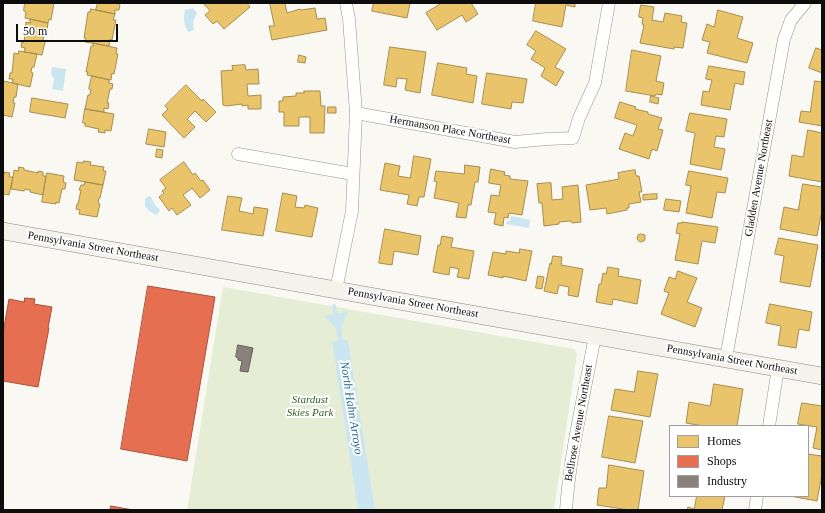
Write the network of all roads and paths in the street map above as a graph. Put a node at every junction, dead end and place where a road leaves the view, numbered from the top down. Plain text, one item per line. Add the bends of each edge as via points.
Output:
1 (346, 3) edge
2 (609, 3) edge
3 (805, 3) edge
4 (356, 113) junction
5 (238, 154) dead end
6 (353, 174) junction
7 (3, 231) edge
8 (336, 290) junction
9 (595, 335) junction
10 (726, 358) junction
11 (778, 368) junction
12 (822, 376) edge
13 (769, 425) edge
14 (757, 497) edge
15 (566, 510) edge
16 (755, 510) edge

1 - 4 street
2 - 4 street, Hermanson Place Northeast via 594,83 573,138 515,142
3 - 10 street, Gladden Avenue Northeast via 791,20 784,39
4 - 6 street
5 - 6 street
6 - 8 street via 352,211
7 - 8 street, Pennsylvania Street Northeast
8 - 9 street, Pennsylvania Street Northeast
9 - 10 street, Pennsylvania Street Northeast
9 - 15 street, Bellrose Avenue Northeast
10 - 11 street, Pennsylvania Street Northeast
11 - 12 street, Pennsylvania Street Northeast
11 - 13 street
14 - 16 street

